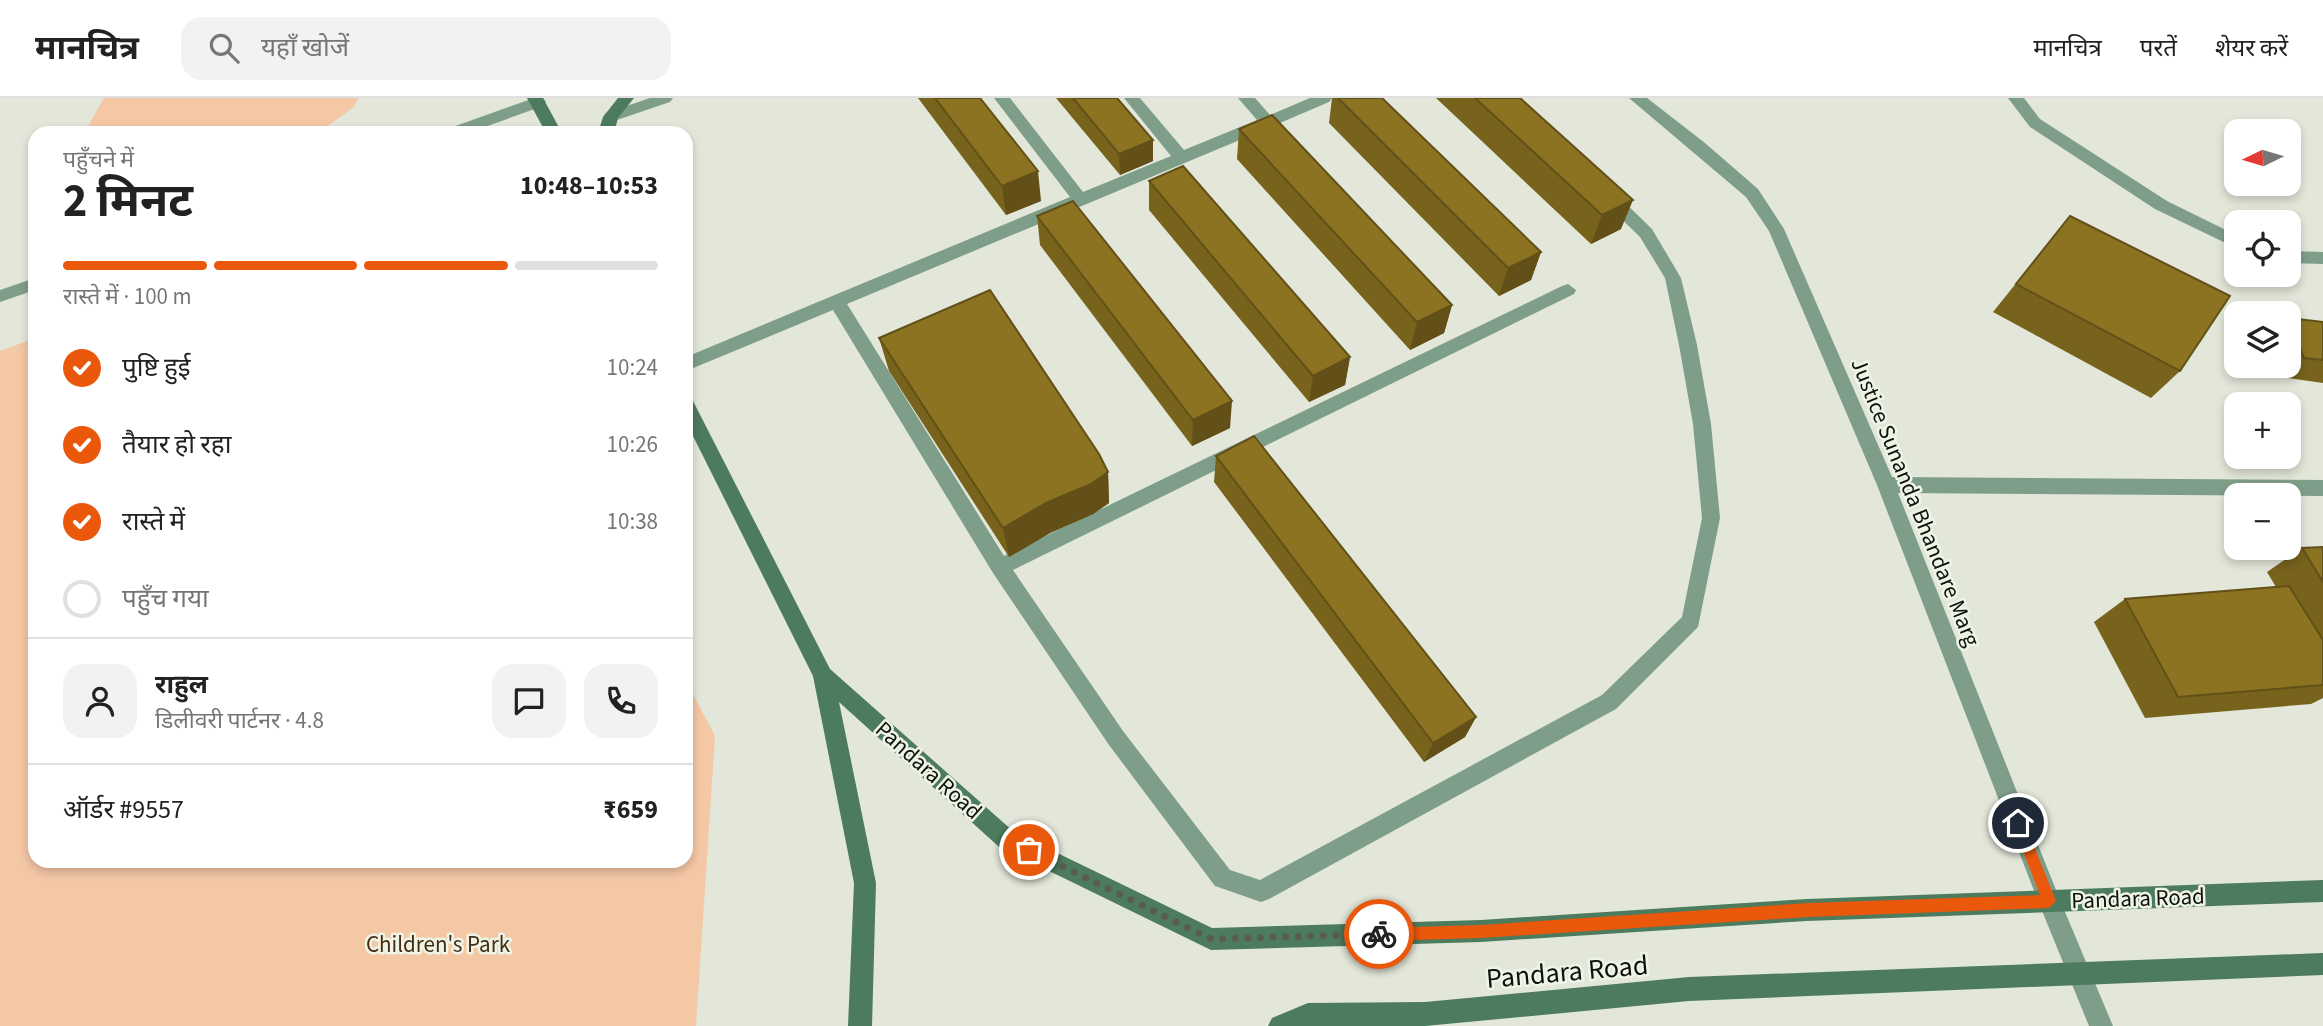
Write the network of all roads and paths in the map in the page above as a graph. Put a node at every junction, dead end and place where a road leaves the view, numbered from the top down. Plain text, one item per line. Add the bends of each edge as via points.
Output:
1 (626, 98) edge
2 (665, 98) edge
3 (1002, 98) edge
4 (1132, 98) edge
5 (1246, 98) edge
6 (1324, 98) edge
7 (1637, 98) edge
8 (2016, 98) edge
9 (536, 100) edge
10 (611, 117) junction
11 (1268, 122) junction
12 (470, 126) edge
13 (550, 126) edge
14 (608, 126) edge
15 (1182, 158) junction
16 (1597, 184) edge
17 (1081, 200) junction
18 (2224, 236) edge
19 (2301, 257) edge
20 (2323, 258) edge
21 (28, 286) edge
22 (1568, 290) dead end
23 (0, 296) edge
24 (837, 301) junction
25 (693, 360) edge
26 (693, 418) edge
27 (1886, 485) junction
28 (2323, 488) edge
29 (1000, 567) junction
30 (823, 674) junction
31 (2323, 891) edge
32 (2049, 901) junction
33 (2323, 964) edge
34 (2079, 973) junction
35 (1426, 1020) edge
36 (860, 1026) edge
37 (1280, 1026) edge
38 (2101, 1026) edge

1 - 10 main road
2 - 10 street
3 - 17 street
4 - 15 street
5 - 11 street
6 - 11 street
7 - 27 street, Justice Sunanda Bhandare Marg via 1752,193 1776,229
8 - 18 street via 2035,123 2161,205
9 - 12 street
9 - 13 main road
10 - 14 main road
11 - 15 street
15 - 17 street
16 - 29 street via 1646,233 1673,278 1702,424 1711,518 1691,621 1609,702 1261,891 1223,878 1116,738
17 - 24 street
19 - 20 street
21 - 23 street
22 - 29 street
24 - 25 street
24 - 29 street
26 - 30 main road
27 - 28 street
27 - 32 street, Justice Sunanda Bhandare Marg
30 - 32 main road, Pandara Road via 1006,839 1211,939 1481,931 1808,910
30 - 36 main road via 865,883
31 - 32 main road, Pandara Road
32 - 34 street, Justice Sunanda Bhandare Marg
33 - 34 main road, Pandara Road
34 - 35 main road, Pandara Road via 1689,989
34 - 38 street, Justice Sunanda Bhandare Marg
35 - 37 main road, Pandara Road via 1308,1015

